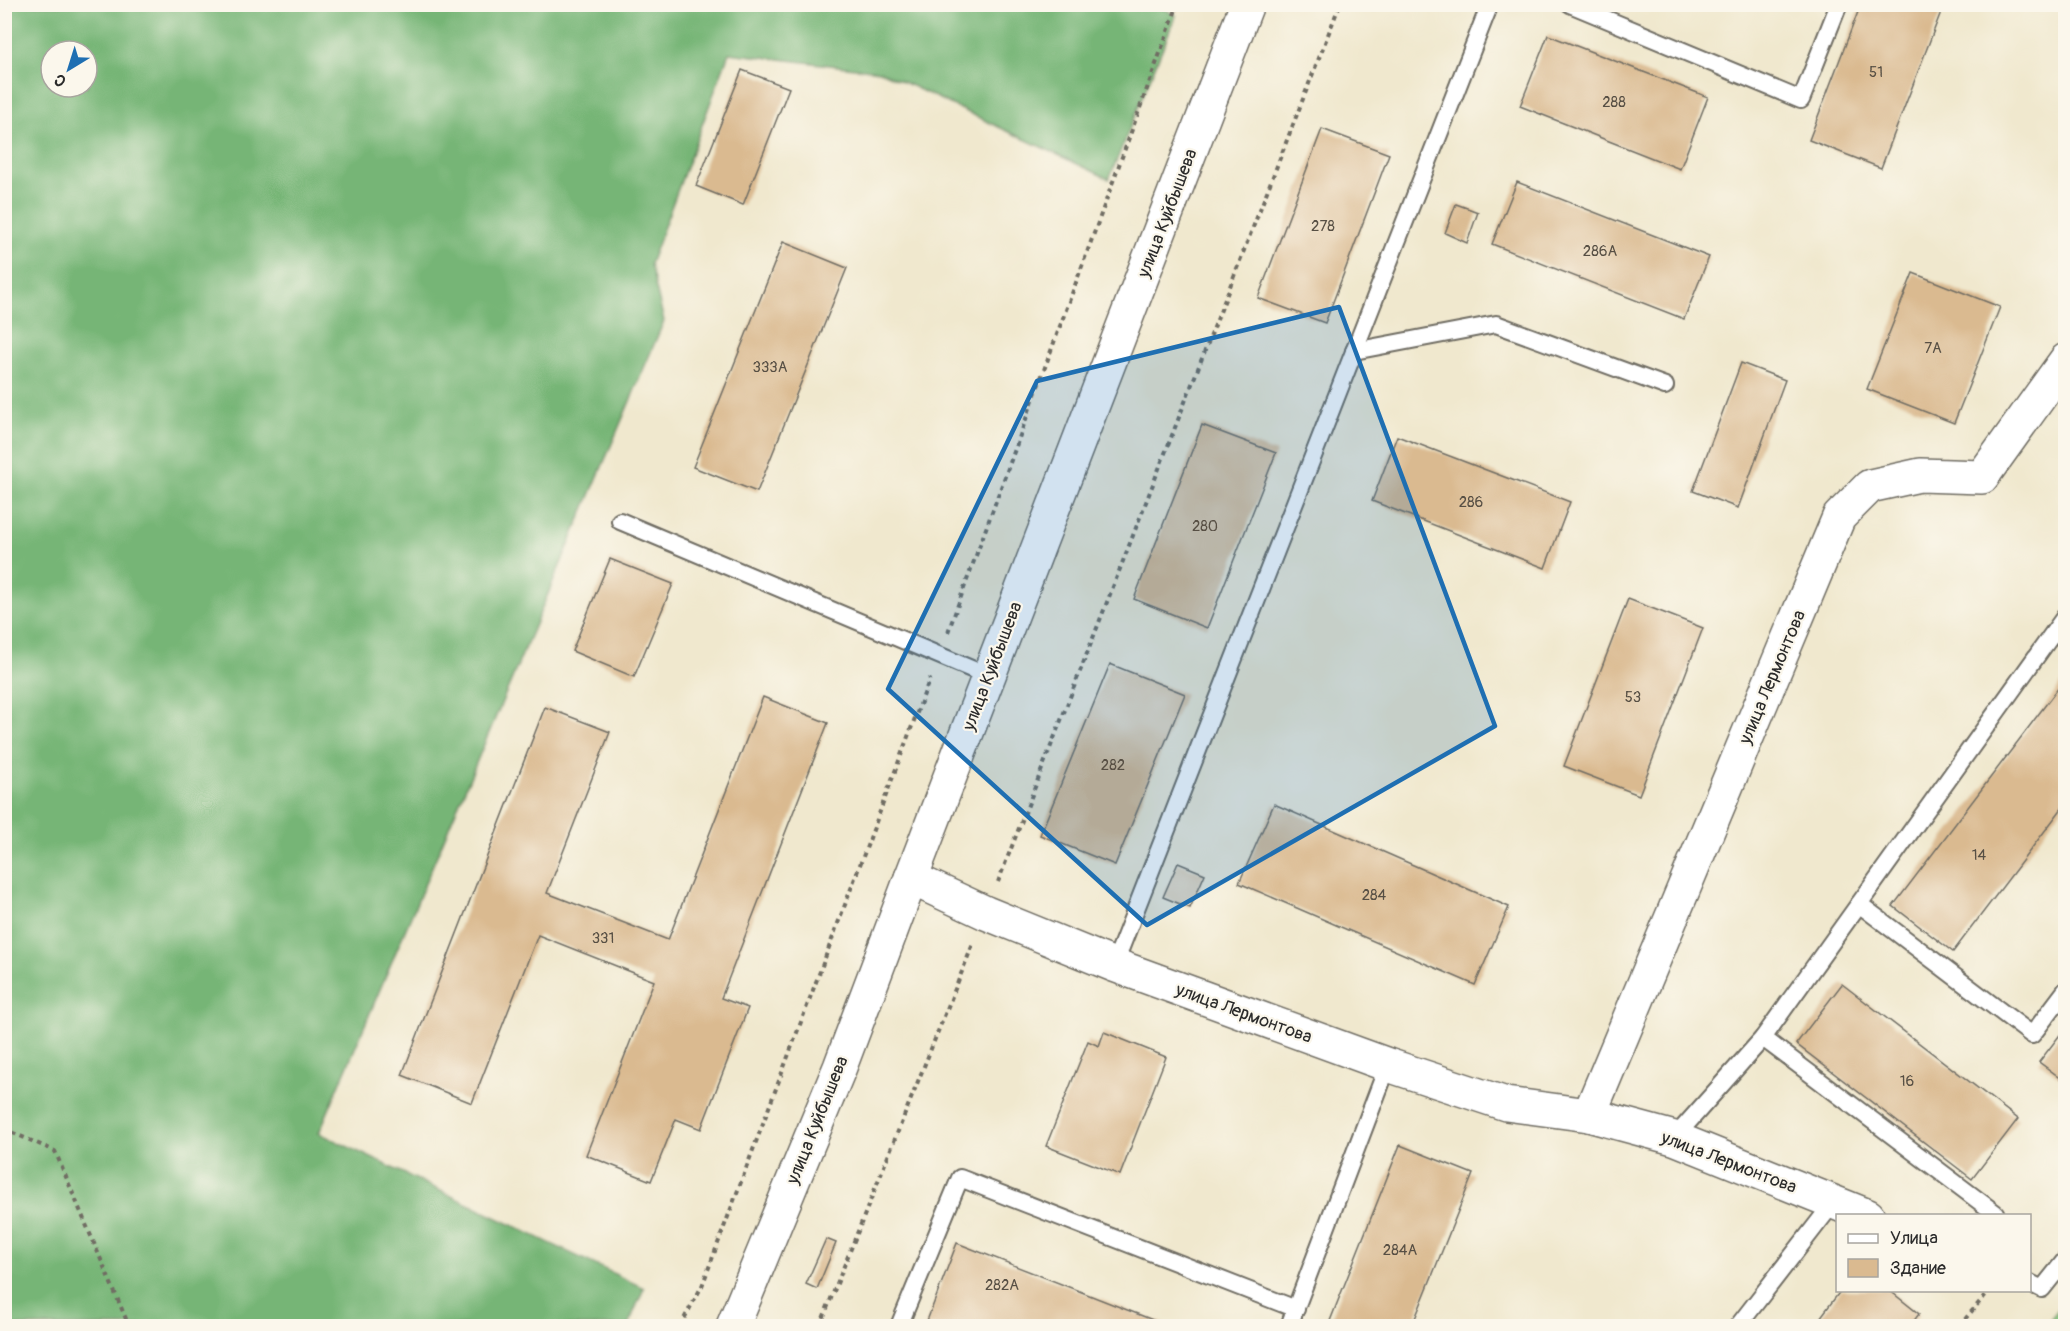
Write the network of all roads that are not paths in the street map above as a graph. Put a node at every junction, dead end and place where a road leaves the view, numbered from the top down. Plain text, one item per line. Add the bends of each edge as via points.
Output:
1 (1247, 4) edge
2 (1490, 4) edge
3 (1570, 4) edge
4 (1839, 4) edge
5 (1354, 351) junction
6 (2066, 360) edge
7 (1665, 386) dead end
8 (620, 520) dead end
9 (2066, 615) edge
10 (988, 676) junction
11 (910, 878) junction
12 (1858, 904) junction
13 (1114, 965) junction
14 (2066, 990) edge
15 (1763, 1038) junction
16 (1388, 1065) junction
17 (1589, 1115) junction
18 (1674, 1138) junction
19 (1834, 1202) junction
20 (1865, 1214) edge
21 (1994, 1214) edge
22 (2066, 1259) edge
23 (2031, 1284) edge
24 (1296, 1309) junction
25 (733, 1326) edge
26 (898, 1326) edge
27 (1289, 1326) edge
28 (1738, 1326) edge

1 - 10 street, улица Куйбышева
2 - 5 lane
3 - 4 lane via 1801,100
5 - 7 lane via 1496,324
5 - 13 lane
6 - 17 street, улица Лермонтова via 1982,477 1920,475 1870,486 1839,517
8 - 10 lane
9 - 12 lane
10 - 11 street, улица Куйбышева
11 - 13 street, улица Лермонтова
11 - 25 street, улица Куйбышева via 840,1067
12 - 14 lane via 2032,1035
12 - 15 lane
13 - 16 street, улица Лермонтова
15 - 18 lane
15 - 21 lane
16 - 17 street, улица Лермонтова via 1506,1104
16 - 24 lane
17 - 18 street, улица Лермонтова
18 - 19 street, улица Лермонтова
19 - 20 street, улица Лермонтова
19 - 28 lane
22 - 23 lane via 2042,1289
24 - 26 lane via 960,1178
24 - 27 lane

